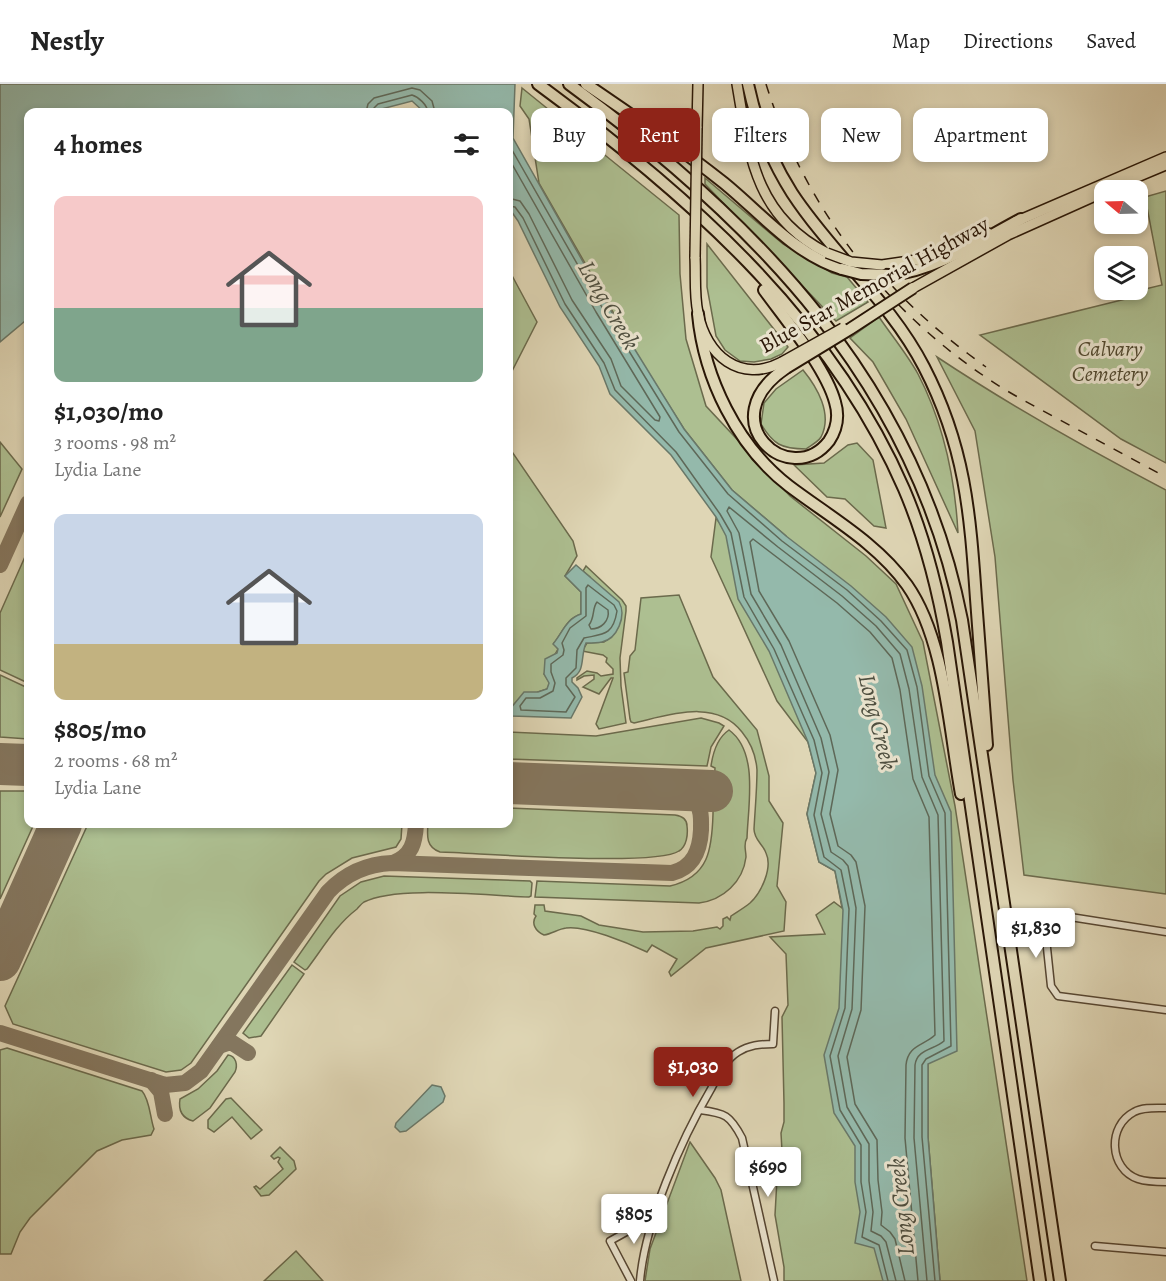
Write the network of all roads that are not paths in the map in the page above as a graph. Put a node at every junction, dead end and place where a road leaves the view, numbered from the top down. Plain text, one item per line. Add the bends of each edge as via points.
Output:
1 (538, 84) edge
2 (569, 84) edge
3 (586, 84) edge
4 (698, 84) edge
5 (737, 84) edge
6 (748, 84) edge
7 (1166, 157) edge
8 (1166, 165) edge
9 (1131, 180) edge
10 (1094, 196) edge
11 (1022, 219) junction
12 (738, 253) junction
13 (913, 288) joint
14 (698, 314) junction
15 (784, 365) junction
16 (975, 843) junction
17 (1000, 879) junction
18 (1166, 932) edge
19 (1166, 1010) edge
20 (775, 1011) dead end
21 (1166, 1108) edge
22 (700, 1110) junction
23 (1166, 1182) edge
24 (656, 1215) junction
25 (1095, 1246) dead end
26 (1166, 1252) edge
27 (631, 1281) edge
28 (640, 1281) edge
29 (774, 1281) edge
30 (1040, 1281) edge
31 (1060, 1281) edge

1 - 12 highway via 657,176
2 - 17 highway via 662,156 759,247 846,350 893,425 931,507 957,597
3 - 11 highway, bridge via 721,181 795,245 842,269 861,274 909,273
4 - 14 main road, Blue Star Memorial Highway, bridge
5 - 11 main road, Blue Star Memorial Highway, bridge via 750,155 763,191 793,231 827,253 851,262 882,265 923,259
6 - 17 highway via 763,134 786,183 901,329 935,390 955,443 970,523
7 - 11 main road, Blue Star Memorial Highway
8 - 9 main road, Blue Star Memorial Highway
10 - 13 main road, Blue Star Memorial Highway via 1008,235
12 - 15 highway via 813,360 833,396 838,417 832,436 820,449 804,457 770,450 759,437 754,421 760,393
12 - 16 highway via 839,373 875,431 904,490 924,543 943,620
13 - 15 highway, bridge
14 - 15 main road, Blue Star Memorial Highway via 713,348 729,363 753,370
14 - 16 highway via 714,379 751,447 779,478 881,555 918,603 937,651 963,802
16 - 30 highway
17 - 31 highway
18 - 19 street via 1064,916 1050,918 1046,923 1048,963 1053,991 1058,996
20 - 22 street via 773,1044 752,1045 736,1053
21 - 23 street via 1142,1109 1125,1118 1116,1132 1115,1149 1121,1166 1131,1176
22 - 24 street
22 - 29 street via 730,1117 742,1137
24 - 27 street via 610,1241
24 - 28 street via 642,1259
25 - 26 street

